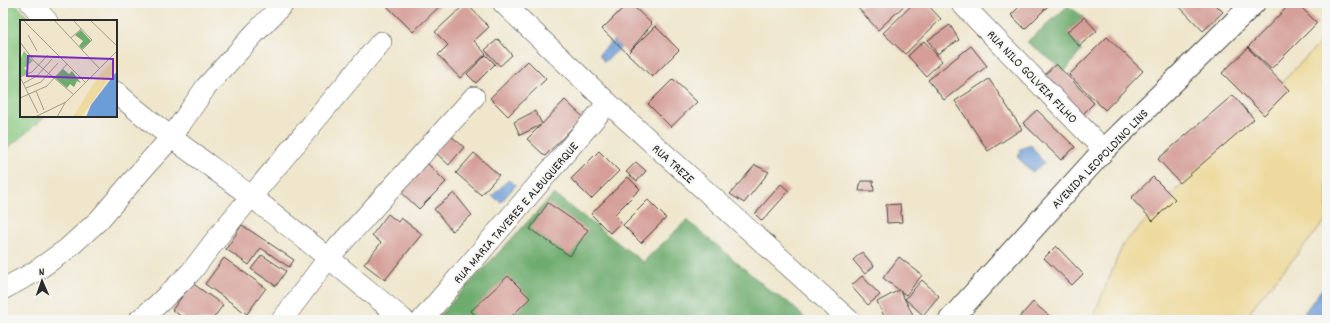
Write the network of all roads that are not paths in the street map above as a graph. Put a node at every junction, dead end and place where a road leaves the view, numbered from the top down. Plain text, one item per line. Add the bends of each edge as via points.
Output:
1 (31, 3) edge
2 (284, 3) edge
3 (503, 3) edge
4 (961, 3) edge
5 (1254, 3) edge
6 (46, 20) edge
7 (381, 42) dead end
8 (117, 93) edge
9 (474, 97) dead end
10 (608, 103) junction
11 (171, 138) junction
12 (1104, 150) junction
13 (252, 197) junction
14 (328, 257) junction
15 (3, 290) edge
16 (139, 320) edge
17 (282, 320) edge
18 (404, 320) edge
19 (422, 320) edge
20 (849, 320) edge
21 (950, 320) edge

1 - 6 street
2 - 11 street via 206,87
3 - 10 street, RUA TREZE
4 - 12 street, RUA NILO GOLVEIA FILHO
5 - 12 main road, AVENIDA LEOPOLDINO LINS
7 - 13 street
8 - 11 street
9 - 14 street
10 - 19 street, RUA MARIA TAVERES E ALBUQUERQUE
10 - 20 street, RUA TREZE
11 - 13 street
11 - 15 street via 99,220 67,249 34,273
12 - 21 main road, AVENIDA LEOPOLDINO LINS
13 - 14 street
13 - 16 street via 191,272
14 - 17 street
14 - 18 street

